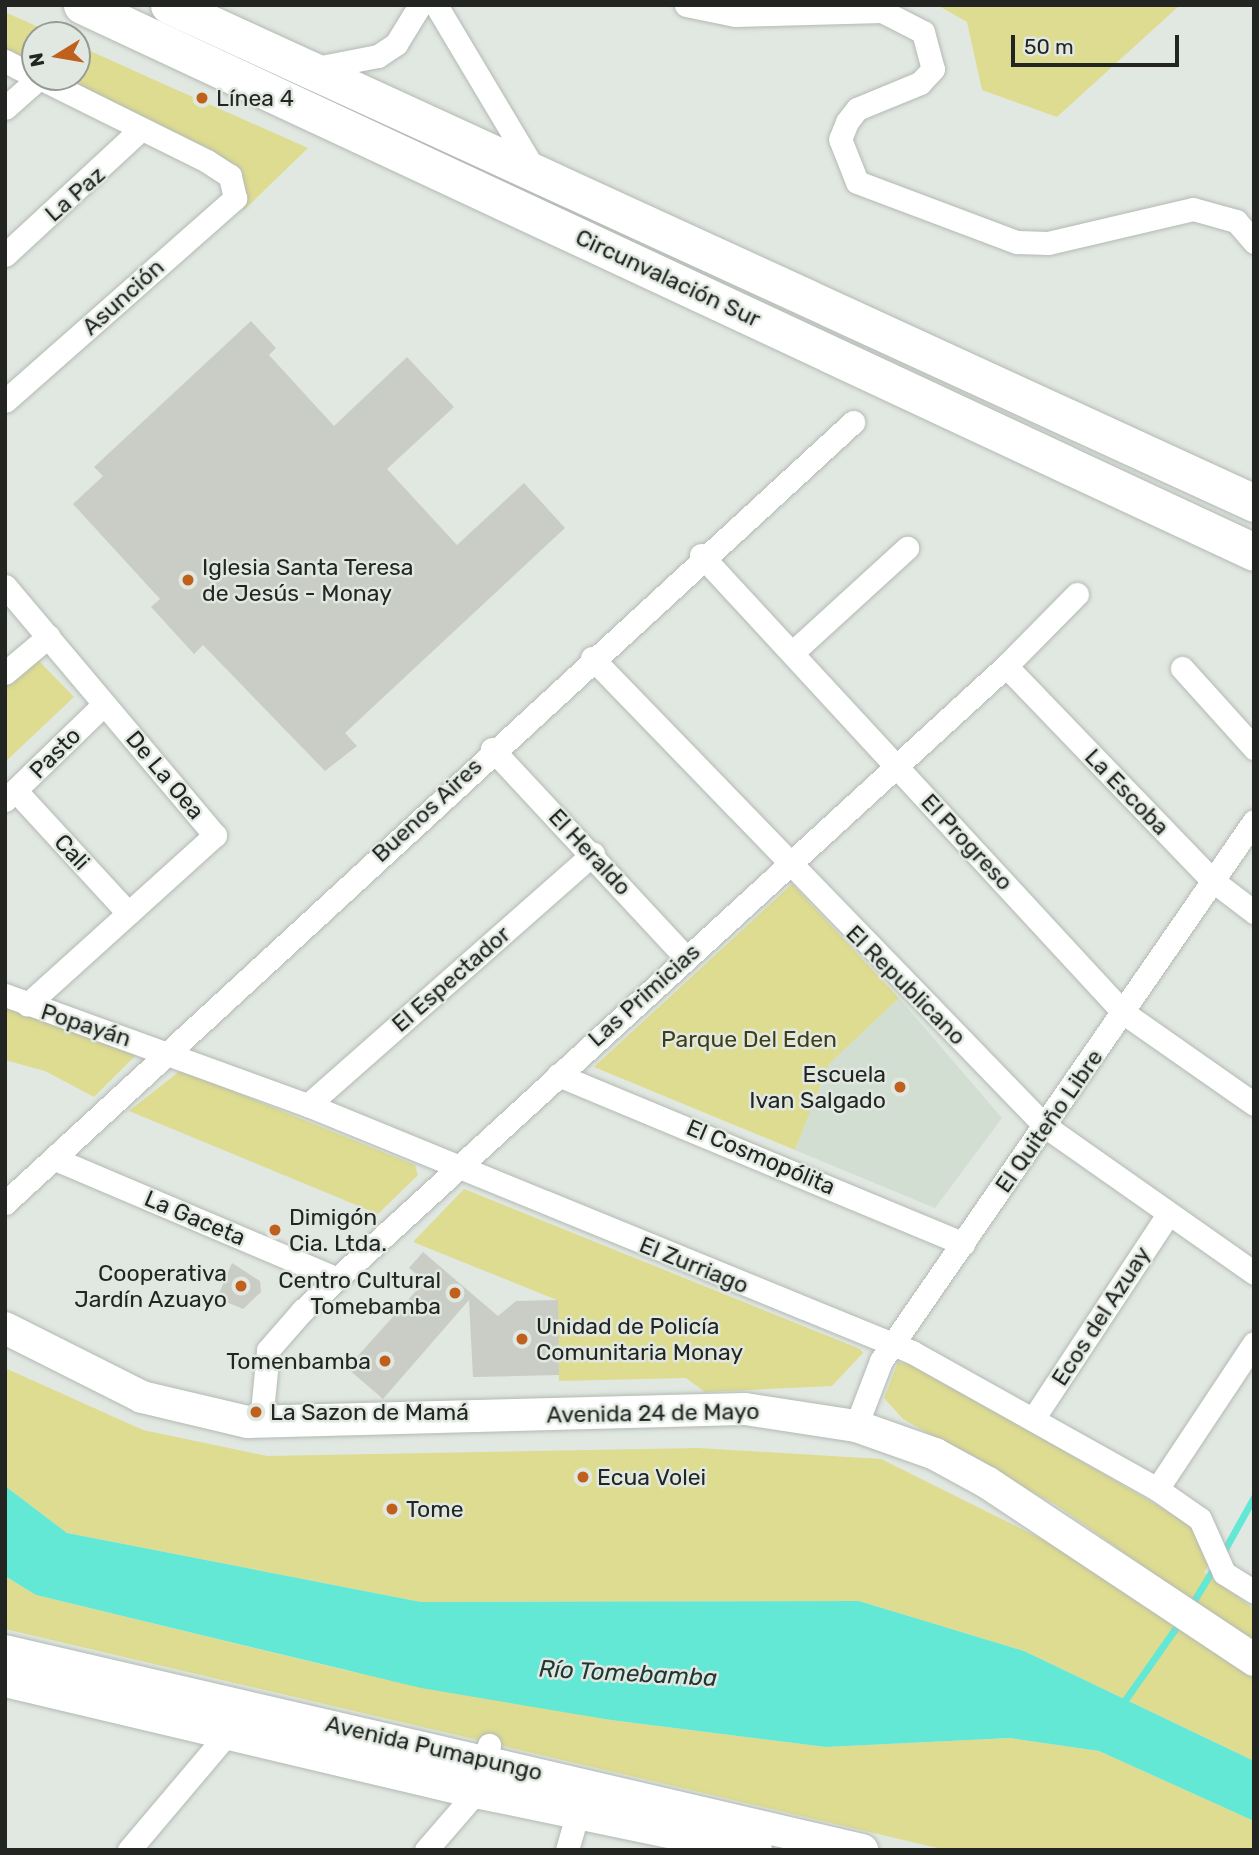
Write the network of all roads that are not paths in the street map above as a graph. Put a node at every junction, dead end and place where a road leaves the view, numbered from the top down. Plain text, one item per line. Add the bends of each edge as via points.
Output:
1 (82, 5) edge
2 (169, 5) edge
3 (419, 5) edge
4 (436, 5) edge
5 (686, 5) edge
6 (5, 61) edge
7 (21, 69) edge
8 (311, 69) junction
9 (23, 91) edge
10 (65, 91) edge
11 (5, 108) edge
12 (141, 129) junction
13 (576, 194) junction
14 (1254, 242) edge
15 (5, 255) edge
16 (5, 401) edge
17 (853, 422) dead end
18 (1254, 503) edge
19 (907, 548) dead end
20 (1254, 552) edge
21 (701, 555) junction
22 (5, 586) edge
23 (1077, 594) dead end
24 (49, 636) junction
25 (792, 653) junction
26 (592, 657) junction
27 (1006, 666) junction
28 (1182, 668) dead end
29 (5, 673) edge
30 (104, 704) junction
31 (1254, 748) edge
32 (492, 749) junction
33 (896, 766) junction
34 (11, 796) edge
35 (1254, 821) edge
36 (593, 854) junction
37 (788, 865) junction
38 (1212, 880) junction
39 (1254, 912) edge
40 (128, 913) junction
41 (685, 957) junction
42 (5, 995) edge
43 (27, 1005) junction
44 (1124, 1013) junction
45 (167, 1052) junction
46 (558, 1074) junction
47 (1254, 1104) edge
48 (308, 1105) junction
49 (1045, 1126) junction
50 (55, 1158) junction
51 (457, 1167) junction
52 (5, 1203) edge
53 (1167, 1217) junction
54 (963, 1244) junction
55 (1254, 1273) edge
56 (335, 1278) junction
57 (5, 1328) edge
58 (1254, 1343) edge
59 (893, 1345) junction
60 (1035, 1416) junction
61 (261, 1422) junction
62 (856, 1426) junction
63 (1157, 1489) junction
64 (1254, 1592) edge
65 (5, 1651) edge
66 (1254, 1660) edge
67 (5, 1681) edge
68 (228, 1733) junction
69 (487, 1753) junction
70 (476, 1792) junction
71 (577, 1815) junction
72 (792, 1842) edge
73 (129, 1850) edge
74 (426, 1850) edge
75 (567, 1850) edge
76 (756, 1850) edge
77 (862, 1850) edge

1 - 20 highway, Circunvalación Sur
2 - 8 highway, Circunvalación Sur
3 - 8 street via 396,44 378,56
4 - 13 street via 536,173
5 - 14 street via 735,15 882,11 923,32 933,69 920,83 857,109 847,122 840,139 857,182 1017,242 1048,243 1193,209 1236,221
6 - 7 street
8 - 13 highway, Circunvalación Sur
9 - 11 street
10 - 12 street
12 - 15 street, La Paz
12 - 16 street, Asunción via 230,176 235,198
13 - 18 highway, Circunvalación Sur
17 - 21 street, Buenos Aires
19 - 25 street
21 - 25 street, El Progreso
21 - 26 street, Buenos Aires
22 - 24 street, De La Oea
23 - 27 street, Las Primicias
24 - 29 street
24 - 30 street, De La Oea
25 - 33 street, El Progreso
26 - 32 street, Buenos Aires
26 - 37 street, El Republicano
27 - 33 street, Las Primicias
27 - 38 street, La Escoba
28 - 31 street
30 - 34 street, Pasto
30 - 40 street, De La Oea via 215,835
32 - 36 street, El Heraldo
32 - 45 street, Buenos Aires
33 - 37 street, Las Primicias
33 - 44 street, El Progreso
34 - 40 street, Cali
35 - 38 street, El Quiteño Libre
36 - 41 street, El Heraldo
36 - 48 street, El Espectador
37 - 41 street, Las Primicias
37 - 49 street, El Republicano
38 - 39 street, La Escoba
38 - 44 street, El Quiteño Libre
40 - 43 street, De La Oea
41 - 46 street, Las Primicias
42 - 43 street, Popayán
43 - 45 street, Popayán
44 - 47 street, El Progreso
44 - 49 street, El Quiteño Libre
45 - 48 street, El Zurriago
45 - 50 street, Buenos Aires
46 - 51 street, Las Primicias
46 - 54 street, El Cosmopólita
48 - 51 street, El Zurriago
49 - 53 street, El Republicano
49 - 54 street, El Quiteño Libre
50 - 52 street, Buenos Aires
50 - 56 street, La Gaceta
51 - 56 street, Las Primicias
51 - 59 street, El Zurriago
53 - 55 street, El Republicano
53 - 60 street, Ecos del Azuay
54 - 59 street, El Quiteño Libre
56 - 61 street, Las Primicias via 268,1350
57 - 61 main road, Avenida 24 de Mayo via 142,1397 207,1416
58 - 63 street
59 - 60 street, El Zurriago
59 - 62 street, El Quiteño Libre via 866,1387
60 - 63 street, El Zurriago
61 - 62 main road, Avenida 24 de Mayo via 745,1409
62 - 66 main road, Avenida 24 de Mayo via 955,1464
63 - 64 street, El Zurriago via 1200,1519 1224,1573
65 - 69 main road, Avenida Pumapungo
67 - 68 main road, Avenida Pumapungo
68 - 70 main road, Avenida Pumapungo
68 - 73 street
69 - 70 street
69 - 72 main road, Avenida Pumapungo
70 - 71 main road, Avenida Pumapungo
70 - 74 street
71 - 75 street
71 - 76 main road, Avenida Pumapungo
72 - 77 main road, Avenida Pumapungo

